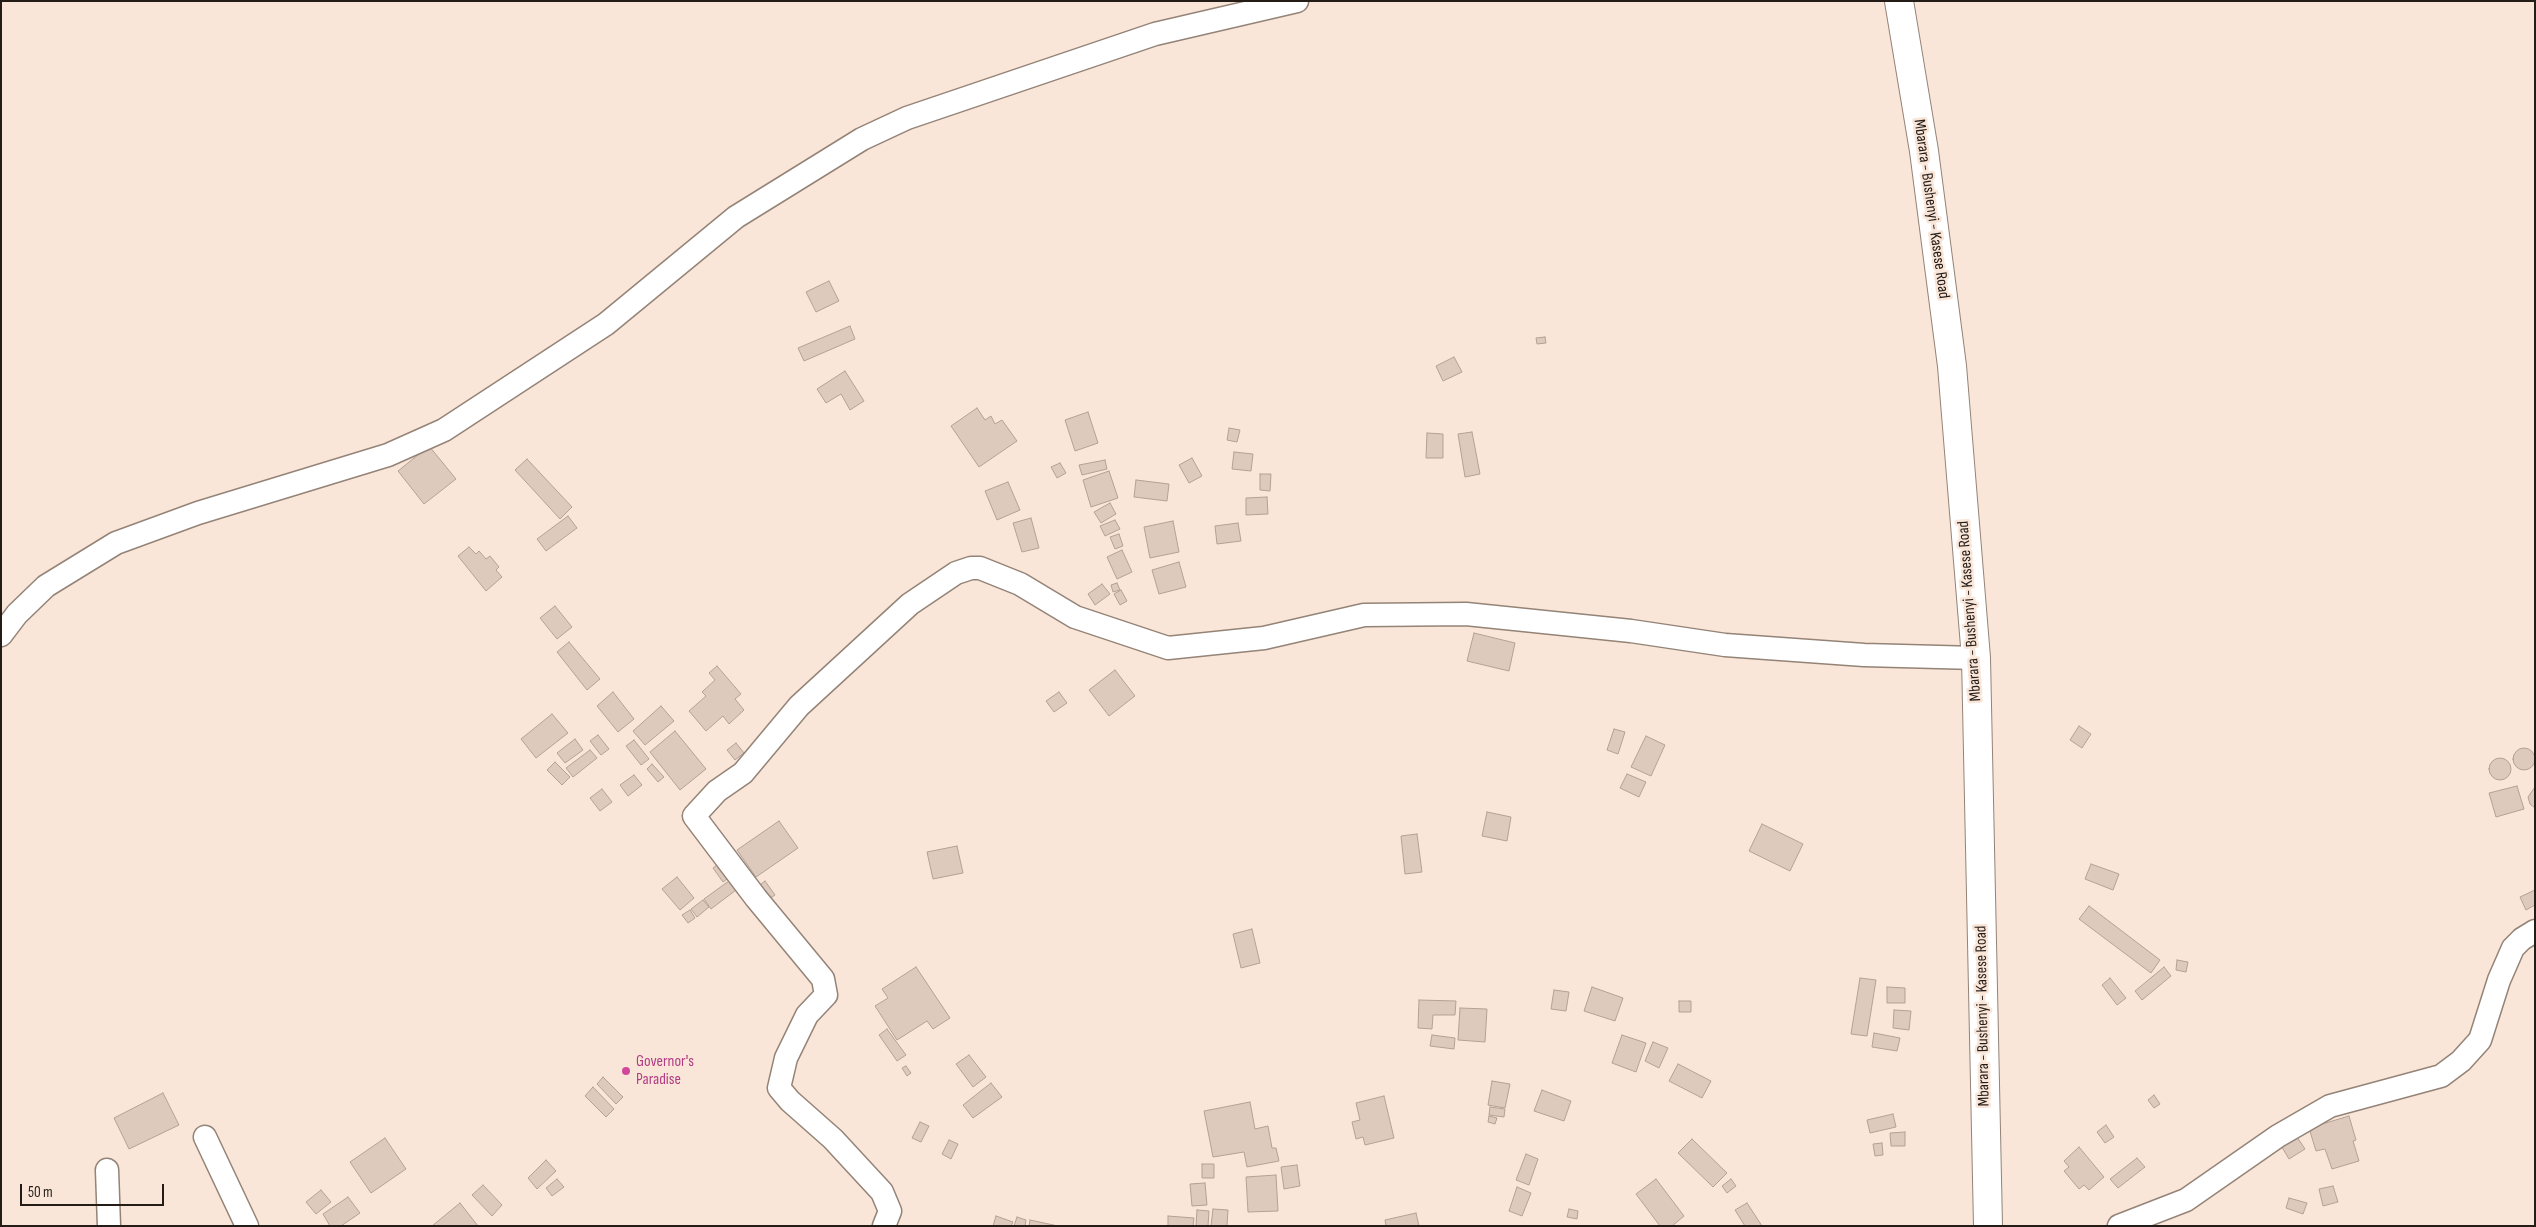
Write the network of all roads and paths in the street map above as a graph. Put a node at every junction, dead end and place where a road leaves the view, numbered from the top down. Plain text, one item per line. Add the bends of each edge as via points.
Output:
1 (1296, 1) edge
2 (1899, 1) edge
3 (1, 635) edge
4 (1976, 658) junction
5 (2535, 932) edge
6 (205, 1137) dead end
7 (107, 1170) dead end
8 (109, 1226) edge
9 (247, 1226) edge
10 (884, 1226) edge
11 (1988, 1226) edge
12 (2119, 1226) edge

1 - 3 street via 1155,34 906,118 862,139 736,217 606,324 444,430 388,455 198,513 116,544 46,586
2 - 4 main road, Mbarara - Bushenyi - Kasese Road via 1924,151 1952,366
4 - 10 street via 1864,655 1725,645 1631,630 1466,614 1364,615 1264,638 1168,648 1075,617 1020,584 980,568 956,573 910,604 799,706 743,773 717,791 694,816 823,980 826,995 807,1016 786,1058 779,1088 834,1139 882,1192 890,1210
4 - 11 main road, Mbarara - Bushenyi - Kasese Road
5 - 12 street via 2522,938 2513,948 2480,1040 2461,1061 2441,1076 2330,1106 2278,1136 2186,1200
6 - 9 street
7 - 8 street

